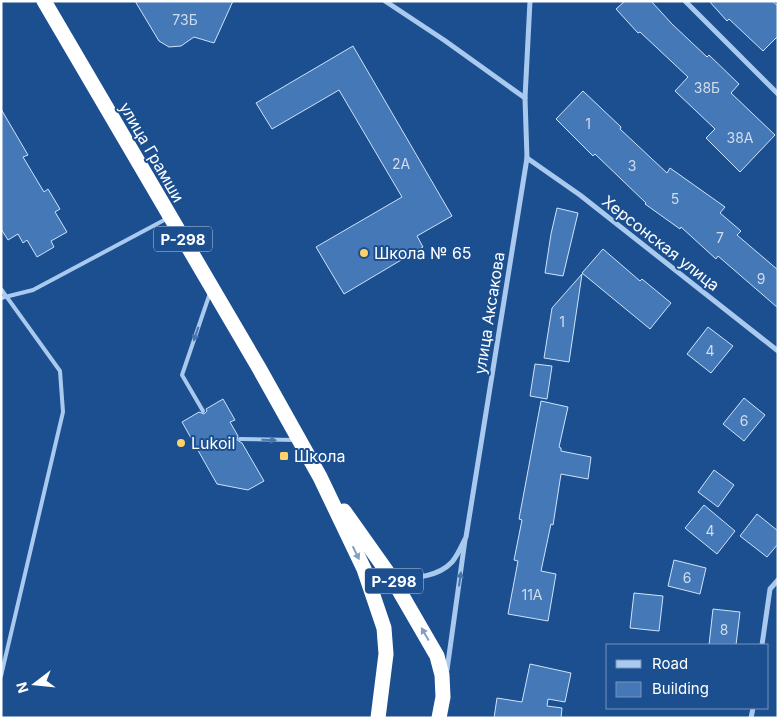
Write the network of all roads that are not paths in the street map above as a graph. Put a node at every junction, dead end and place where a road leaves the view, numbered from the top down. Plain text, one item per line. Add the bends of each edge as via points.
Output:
1 (385, 1) edge
2 (530, 1) edge
3 (685, 1) edge
4 (48, 2) edge
5 (778, 94) edge
6 (525, 98) junction
7 (527, 158) junction
8 (170, 216) junction
9 (212, 288) junction
10 (1, 289) edge
11 (4, 297) edge
12 (778, 351) edge
13 (203, 411) dead end
14 (240, 439) dead end
15 (298, 440) junction
16 (320, 478) junction
17 (466, 537) junction
18 (393, 580) junction
19 (778, 580) edge
20 (762, 644) edge
21 (1, 676) edge
22 (443, 697) junction
23 (378, 718) edge
24 (439, 718) edge

1 - 6 street
2 - 6 street, улица Аксакова
3 - 5 street
4 - 8 highway, улица Грамши / Р-298
6 - 7 street, улица Аксакова
7 - 12 street, Херсонская улица via 580,195
7 - 17 street, улица Аксакова
8 - 9 highway, улица Грамши / Р-298
8 - 11 lane via 33,290
9 -> 13 lane via 182,374
9 - 15 highway, улица Грамши / Р-298
10 - 11 lane
11 - 21 lane via 60,371 63,412
14 -> 15 lane
15 - 16 highway, улица Грамши / Р-298
16 - 18 highway, Р-298
16 -> 23 highway, Р-298 via 364,570 384,628 386,654
17 - 18 street, улица Аксакова via 452,562 442,569 418,577
22 -> 17 street
22 -> 18 highway, Р-298 via 437,656
19 - 20 street via 770,589
22 - 24 highway, Р-298

